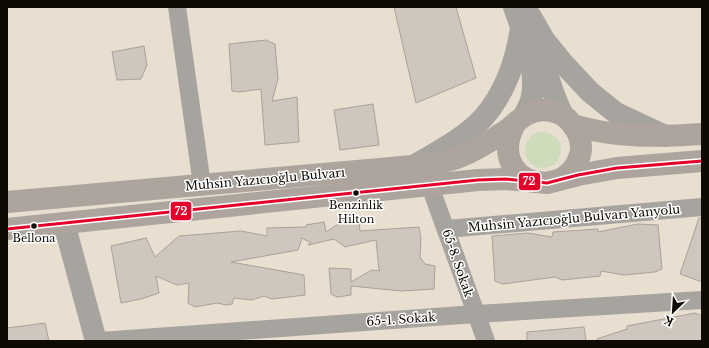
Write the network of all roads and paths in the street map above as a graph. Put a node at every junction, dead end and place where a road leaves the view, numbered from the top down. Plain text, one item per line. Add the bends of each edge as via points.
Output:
1 (177, 7) edge
2 (524, 15) edge
3 (568, 120) junction
4 (519, 121) junction
5 (702, 134) edge
6 (665, 136) junction
7 (702, 161) edge
8 (415, 166) junction
9 (547, 182) junction
10 (202, 185) junction
11 (430, 186) junction
12 (7, 202) edge
13 (702, 207) edge
14 (64, 224) junction
15 (7, 229) edge
16 (446, 229) junction
17 (702, 300) edge
18 (476, 314) junction
19 (96, 341) edge
20 (100, 341) edge
21 (486, 341) edge

1 - 10 street
2 - 3 street via 556,103
2 - 4 street via 533,91 530,105
2 - 6 street via 590,92 616,113
2 - 8 street via 514,64 505,86 483,118 440,151
3 - 4 main road, Muhsin Yazıcıoğlu Bulvarı via 546,110 536,111
3 - 6 main road, Muhsin Yazıcıoğlu Bulvarı via 599,131
3 - 9 main road via 580,137 580,155 571,171 564,177
4 - 8 main road, Muhsin Yazıcıoğlu Bulvarı via 488,142 456,158
4 - 9 main road via 508,142 510,160 521,175 529,180
5 - 6 main road, Muhsin Yazıcıoğlu Bulvarı
7 - 9 main road, Muhsin Yazıcıoğlu Bulvarı via 617,168
8 - 10 main road, Muhsin Yazıcıoğlu Bulvarı
9 - 11 main road, Muhsin Yazıcıoğlu Bulvarı via 478,180
10 - 12 main road, Muhsin Yazıcıoğlu Bulvarı
11 - 14 main road, Muhsin Yazıcıoğlu Bulvarı
11 - 16 street, 65-8. Sokak
13 - 16 street, Muhsin Yazıcıoğlu Bulvarı Yanyolu
14 - 15 main road, Muhsin Yazıcıoğlu Bulvarı
14 - 19 street
16 - 18 street, 65-8. Sokak
17 - 18 street, 65-1. Sokak
18 - 20 street, 65-1. Sokak
18 - 21 street, 65-8. Sokak

